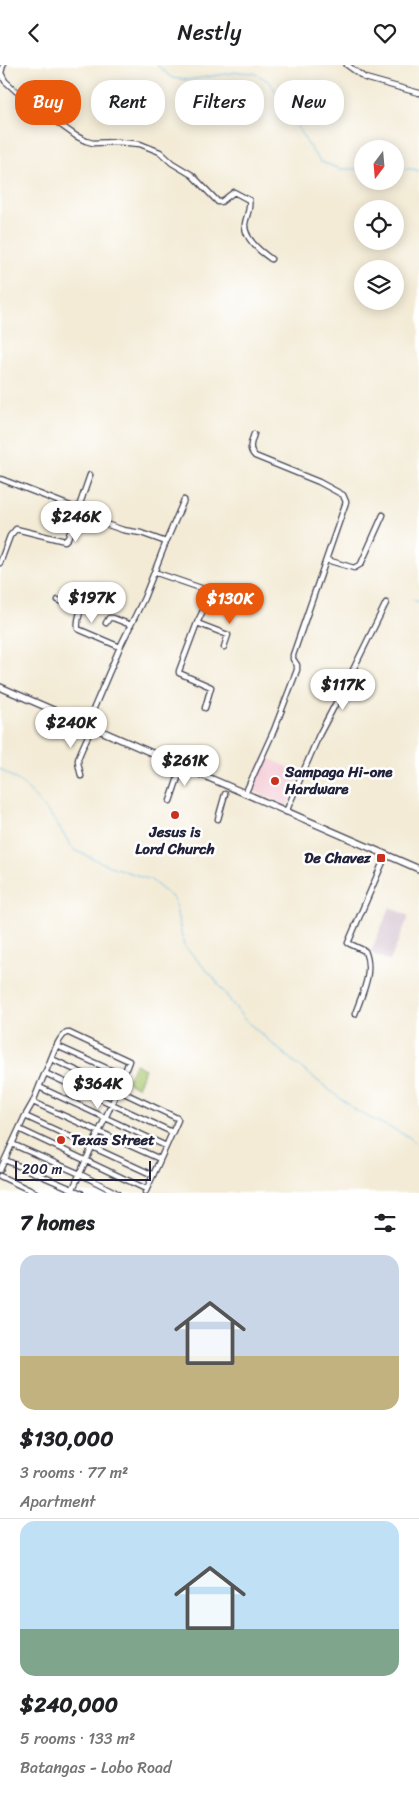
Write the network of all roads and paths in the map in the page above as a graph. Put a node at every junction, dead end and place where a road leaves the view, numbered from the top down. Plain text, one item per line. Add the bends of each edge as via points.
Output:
1 (3, 65) edge
2 (347, 65) edge
3 (419, 93) edge
4 (271, 259) dead end
5 (254, 434) dead end
6 (90, 475) dead end
7 (1, 479) edge
8 (184, 500) dead end
9 (77, 511) junction
10 (382, 515) dead end
11 (166, 542) junction
12 (327, 560) junction
13 (0, 563) edge
14 (154, 572) junction
15 (88, 592) dead end
16 (212, 593) junction
17 (224, 595) dead end
18 (58, 601) dead end
19 (386, 603) dead end
20 (81, 609) junction
21 (106, 623) dead end
22 (197, 623) junction
23 (131, 625) junction
24 (120, 647) junction
25 (224, 647) dead end
26 (0, 687) edge
27 (205, 708) dead end
28 (90, 725) junction
29 (182, 766) junction
30 (81, 776) dead end
31 (226, 791) junction
32 (246, 795) junction
33 (170, 801) dead end
34 (286, 812) junction
35 (218, 819) dead end
36 (386, 855) junction
37 (419, 869) edge
38 (355, 1014) dead end
39 (57, 1046) junction
40 (52, 1059) junction
41 (45, 1073) junction
42 (124, 1076) junction
43 (39, 1087) junction
44 (118, 1090) junction
45 (33, 1102) junction
46 (112, 1104) junction
47 (25, 1116) junction
48 (105, 1119) junction
49 (19, 1129) junction
50 (172, 1132) junction
51 (99, 1133) junction
52 (12, 1144) junction
53 (92, 1146) junction
54 (166, 1146) junction
55 (160, 1159) junction
56 (5, 1160) junction
57 (86, 1160) junction
58 (0, 1170) edge
59 (80, 1174) junction
60 (153, 1175) junction
61 (0, 1176) edge
62 (72, 1191) edge
63 (146, 1191) edge
64 (36, 1193) edge
65 (80, 1193) edge
66 (117, 1193) edge

1 - 4 street via 1,73 8,84 81,139 93,143 140,145 160,152 192,175 218,202 234,192 249,200 245,225 247,235
2 - 3 street via 365,78
5 - 12 street via 250,448 255,456 319,482 346,498
6 - 9 street
7 - 9 street
8 - 11 street
9 - 11 street via 122,530
9 - 13 street via 65,541 16,529
10 - 12 street via 358,567
11 - 14 street
12 - 32 street via 293,655 297,670
14 - 16 street
14 - 23 street
15 - 20 street
16 - 17 street
16 - 22 street
18 - 20 street
19 - 34 street via 319,735
20 - 24 street via 78,629
21 - 23 street via 110,618
22 - 25 street via 228,635
22 - 27 street via 179,673 211,687
23 - 24 street
24 - 28 street
26 - 28 main road
28 - 29 main road
28 - 30 street via 78,756
29 - 31 main road
29 - 33 street
31 - 32 main road
31 - 35 street
32 - 34 main road
34 - 36 main road
36 - 37 main road
36 - 38 street via 348,943 365,951 368,958 367,981
39 - 40 street
39 - 42 street
39 - 42 street via 67,1032 127,1059
40 - 41 street
40 - 44 street
41 - 43 street
41 - 46 street
42 - 44 street
43 - 45 street
43 - 48 street
44 - 46 street
44 - 50 street via 175,1115 178,1120
45 - 47 street
45 - 51 street
46 - 48 street
46 - 50 street
47 - 49 street
47 - 53 street
48 - 51 street
48 - 54 street
49 - 52 street
49 - 57 street
50 - 54 street
51 - 53 street
51 - 55 street
52 - 56 street
52 - 59 street
53 - 57 street
53 - 60 street
54 - 55 street
55 - 60 street
56 - 58 street
56 - 62 street
57 - 59 street
57 - 63 street
59 - 62 street
59 - 66 street
60 - 63 street
61 - 64 street
62 - 65 street

